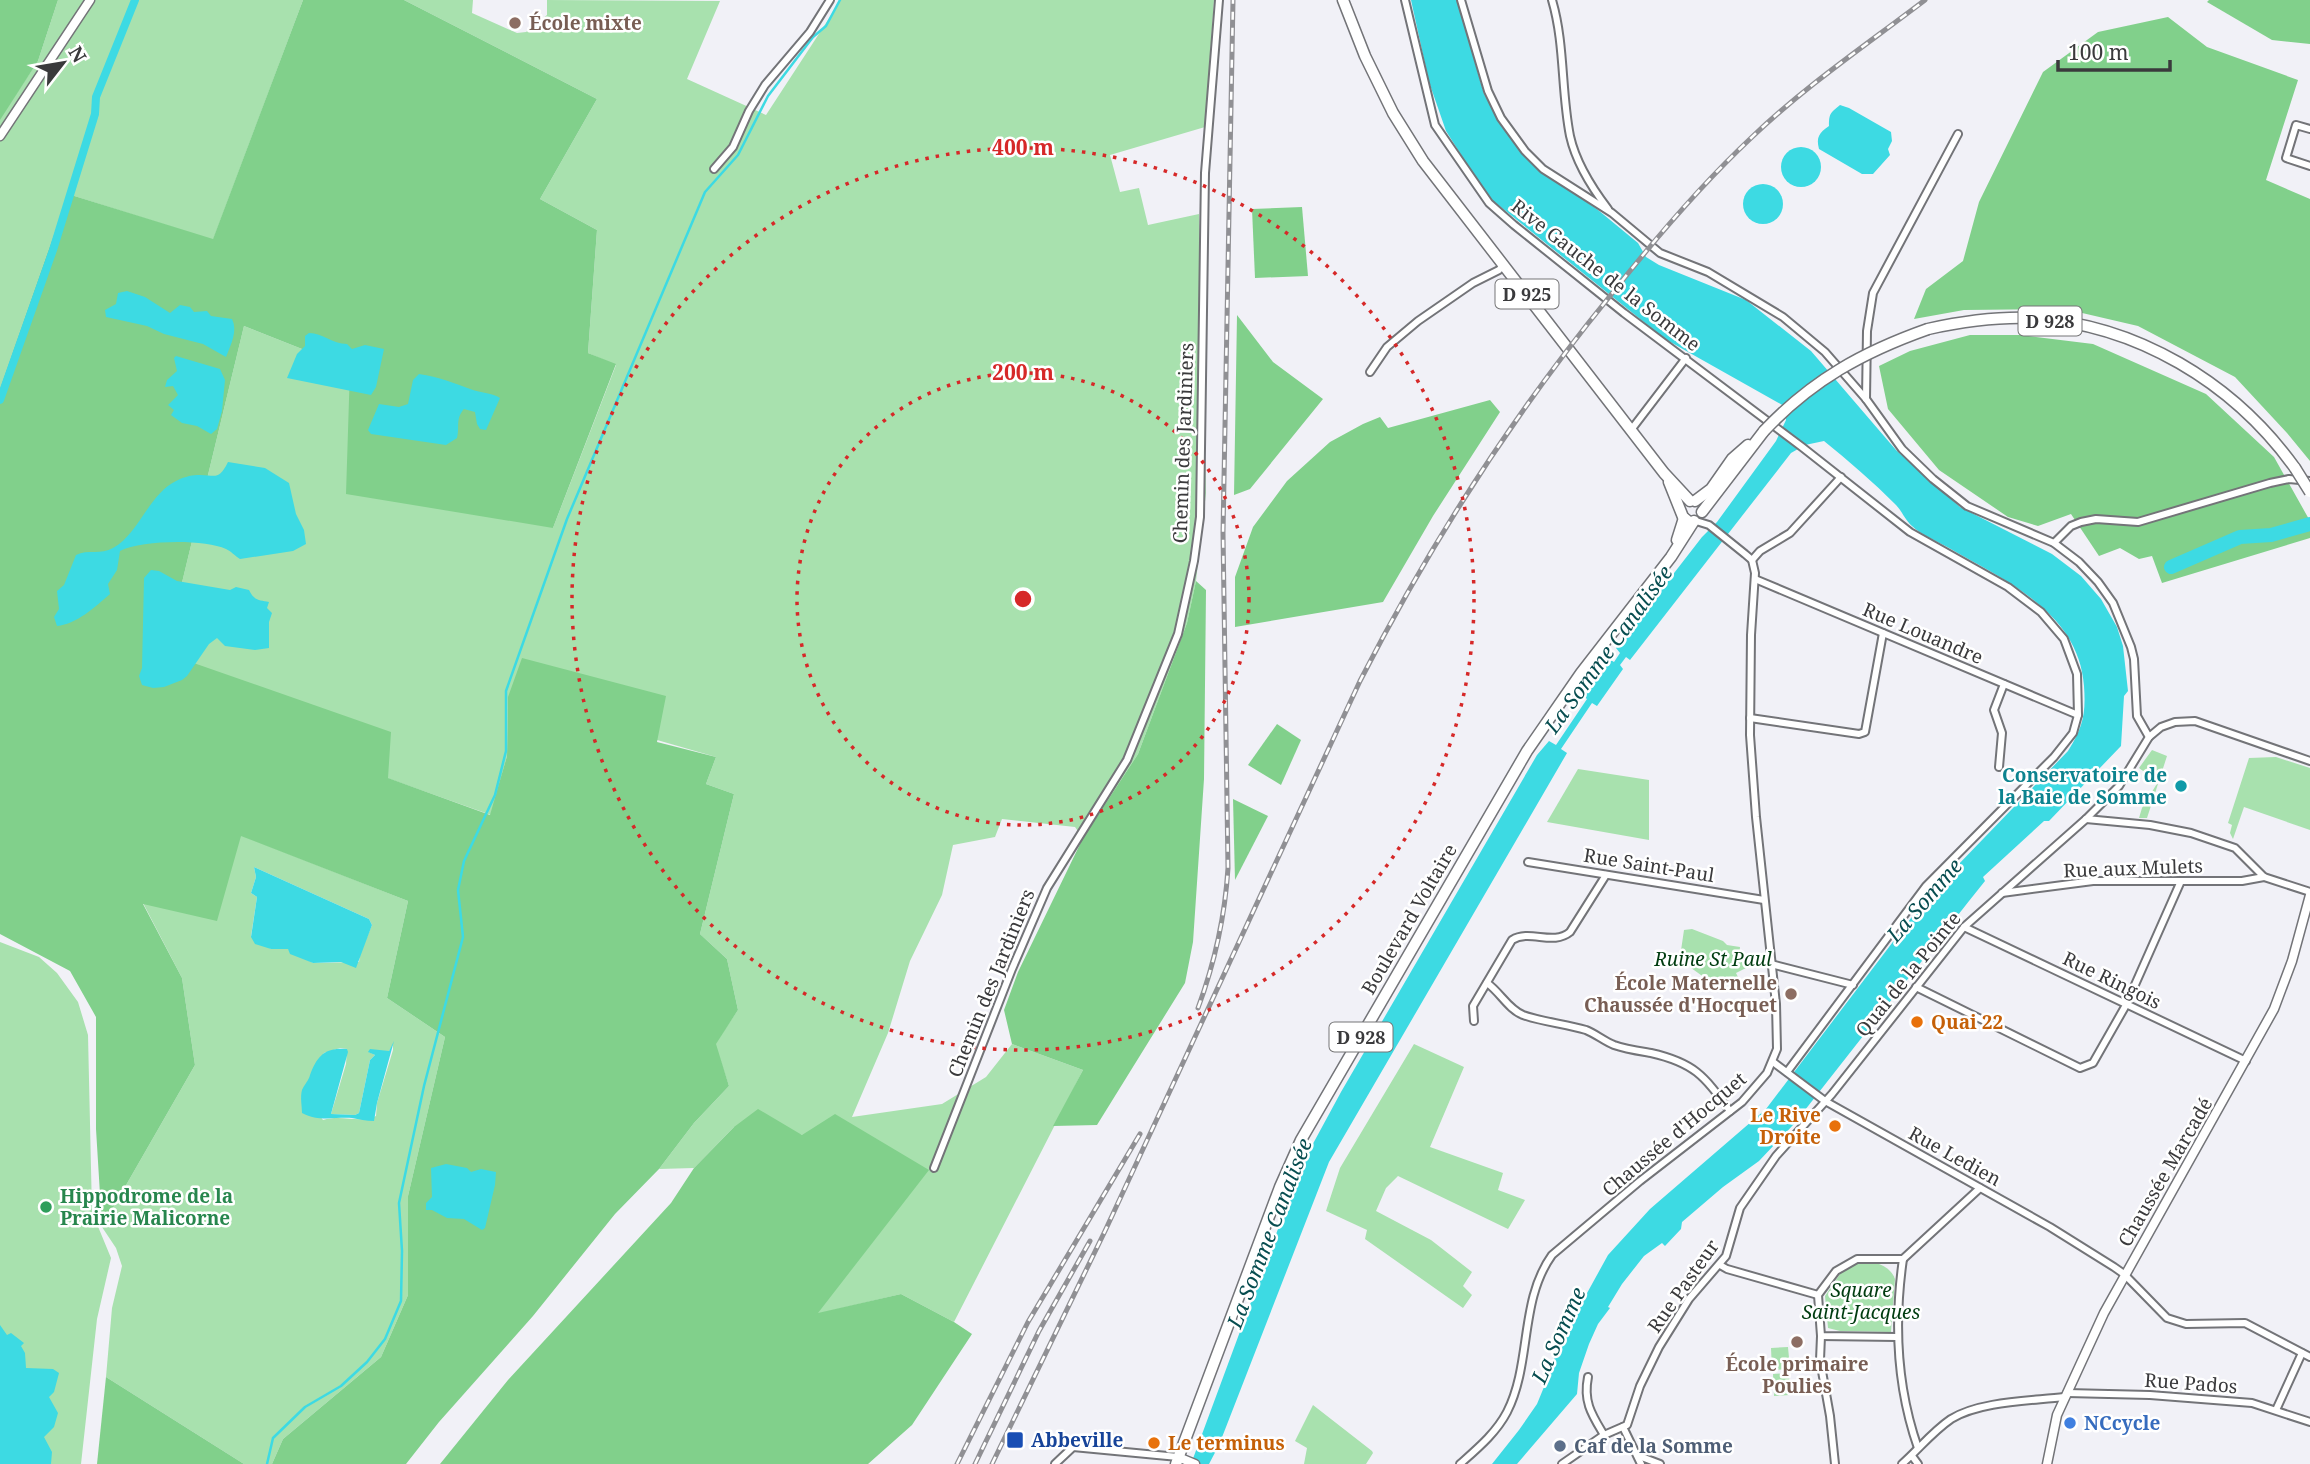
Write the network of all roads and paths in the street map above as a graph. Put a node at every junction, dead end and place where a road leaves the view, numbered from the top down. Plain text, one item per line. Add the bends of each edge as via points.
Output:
1 (90, 0) edge
2 (830, 0) edge
3 (1219, 0) edge
4 (1343, 0) edge
5 (1405, 0) edge
6 (1461, 0) edge
7 (1552, 0) edge
8 (2310, 129) edge
9 (1958, 134) dead end
10 (0, 136) edge
11 (2310, 166) edge
12 (714, 169) dead end
13 (1612, 213) junction
14 (1503, 265) junction
15 (1686, 358) junction
16 (1370, 372) dead end
17 (1866, 399) junction
18 (1631, 430) junction
19 (1764, 431) junction
20 (1664, 473) junction
21 (1840, 477) junction
22 (2310, 481) edge
23 (2310, 492) edge
24 (1693, 501) junction
25 (1693, 516) junction
26 (2054, 543) junction
27 (1752, 560) junction
28 (1755, 579) junction
29 (1883, 633) junction
30 (2004, 684) junction
31 (2078, 715) junction
32 (1750, 718) junction
33 (2149, 737) junction
34 (2310, 761) edge
35 (2000, 767) dead end
36 (2086, 819) junction
37 (1528, 862) dead end
38 (1606, 875) junction
39 (2264, 877) junction
40 (2181, 881) junction
41 (2002, 892) junction
42 (2310, 893) edge
43 (1765, 900) junction
44 (1964, 927) junction
45 (1771, 964) junction
46 (1487, 983) junction
47 (1853, 985) junction
48 (1916, 987) junction
49 (2126, 1005) junction
50 (1474, 1021) dead end
51 (1773, 1062) junction
52 (2246, 1062) junction
53 (1789, 1074) junction
54 (1825, 1101) junction
55 (1730, 1111) junction
56 (934, 1168) dead end
57 (1980, 1188) junction
58 (1903, 1259) junction
59 (1720, 1265) junction
60 (2124, 1274) junction
61 (1818, 1296) junction
62 (1821, 1336) junction
63 (1897, 1337) junction
64 (2302, 1353) junction
65 (2310, 1357) edge
66 (1588, 1377) dead end
67 (2066, 1395) junction
68 (2276, 1410) junction
69 (2310, 1422) edge
70 (1623, 1427) junction
71 (1604, 1435) junction
72 (1917, 1448) junction
73 (1639, 1456) junction
74 (1912, 1456) junction
75 (1184, 1462) edge
76 (1055, 1464) edge
77 (1460, 1464) edge
78 (1562, 1464) edge
79 (1642, 1464) edge
80 (1659, 1464) edge
81 (1835, 1464) edge
82 (1902, 1464) edge
83 (1918, 1464) edge
84 (2047, 1464) edge

1 - 10 street
2 - 12 street via 810,32 765,85 733,147
3 - 56 street, Chemin des Jardiniers via 1205,173 1200,517 1178,635 1127,760 1047,888
4 - 14 main road, D 925 via 1398,122
5 - 15 street, Rive Gauche de la Somme via 1435,125 1489,203
6 - 13 street via 1488,91 1511,132 1543,169
7 - 13 street via 1570,138 1594,191
8 - 11 street via 2296,125 2286,158
9 - 17 street via 1873,293
13 - 17 street via 1660,253 1709,272 1783,317 1825,352
14 - 16 street via 1418,321 1387,347
14 - 18 main road, D 925
15 - 18 street
15 - 21 street, Rive Gauche de la Somme
17 - 26 street via 1902,449 1967,506
18 - 20 main road, D 925
19 - 23 main road, D 928, bridge via 1798,397 1876,349 1928,329 2029,318 2089,326 2132,341 2210,382 2254,419
19 - 24 main road, D 928 via 1731,460 1711,489
19 - 25 main road, Boulevard Voltaire / D 928
20 - 24 main road, D 925
20 - 25 main road, D 925
21 - 27 street via 1786,538
21 - 31 street, Rive Gauche de la Somme via 1910,532 2008,587 2041,612 2064,639 2077,674
22 - 26 street via 2270,483 2138,522 2081,522
24 - 25 main road via 1701,505
24 - 25 main road via 1682,506
25 - 27 street
25 - 75 main road, Boulevard Voltaire / D 928 via 1634,593 1527,751 1301,1140 1185,1443
26 - 33 street via 2078,562 2113,603 2134,659 2137,716
27 - 28 street
28 - 29 street, Rue Louandre
28 - 32 street
29 - 30 street, Rue Louandre
29 - 32 street via 1865,732
30 - 31 street, Rue Louandre
30 - 35 street via 1994,710 2002,733
31 - 47 street via 2073,733 2054,757 1926,886
32 - 43 street
33 - 34 street via 2175,722 2195,721
33 - 36 street, Quai de la Pointe via 2119,786
36 - 39 street via 2191,833 2235,849
36 - 41 street, Quai de la Pointe
37 - 38 street, Rue Saint-Paul
38 - 43 street, Rue Saint-Paul
38 - 46 street via 1570,932 1558,939 1516,937
39 - 40 street, Rue aux Mulets
39 - 42 street
40 - 41 street, Rue aux Mulets via 2093,881
40 - 49 street
41 - 44 street, Quai de la Pointe
42 - 52 street, Chaussée Marcadé via 2274,1009
43 - 45 street
44 - 48 street, Quai de la Pointe
44 - 49 street, Rue Ringois
45 - 47 street
45 - 51 street via 1777,1020
46 - 50 street via 1473,1006
46 - 55 street via 1522,1014 1583,1029 1613,1045 1687,1065 1709,1083
47 - 53 street
48 - 49 street via 2080,1068 2092,1063
48 - 54 street, Quai de la Pointe
49 - 52 street, Rue Ringois
51 - 53 street, Rue Ledien
51 - 55 street, Chaussée d'Hocquet via 1761,1081
52 - 60 street, Chaussée Marcadé
53 - 54 street, Rue Ledien
54 - 57 street, Rue Ledien
54 - 59 street, Rue Pasteur via 1745,1199 1728,1254
55 - 77 street, Chaussée d'Hocquet via 1552,1255 1533,1299 1508,1411
57 - 58 street
57 - 60 street, Rue Ledien
58 - 61 street via 1857,1259 1836,1271
58 - 63 street
59 - 61 street
59 - 70 street, Rue Pasteur via 1678,1314
60 - 64 street, Rue Ledien via 2153,1307 2175,1322 2245,1324
60 - 67 street, Chaussée Marcadé
61 - 62 street
62 - 63 street
62 - 81 street via 1820,1360
63 - 72 street
64 - 65 street, Rue Ledien
64 - 68 street
66 - 71 street via 1587,1406
67 - 68 street, Rue Pados via 2150,1395 2252,1403
67 - 72 street, Rue Pados via 1967,1411
67 - 84 street, Chaussée Marcadé
68 - 69 street, Rue Pados
70 - 71 street
70 - 73 street
71 - 78 street
72 - 74 street, Rue Pados
73 - 79 street
73 - 80 street
74 - 82 street, Rue Pados
74 - 83 street
75 - 76 street via 1073,1447

